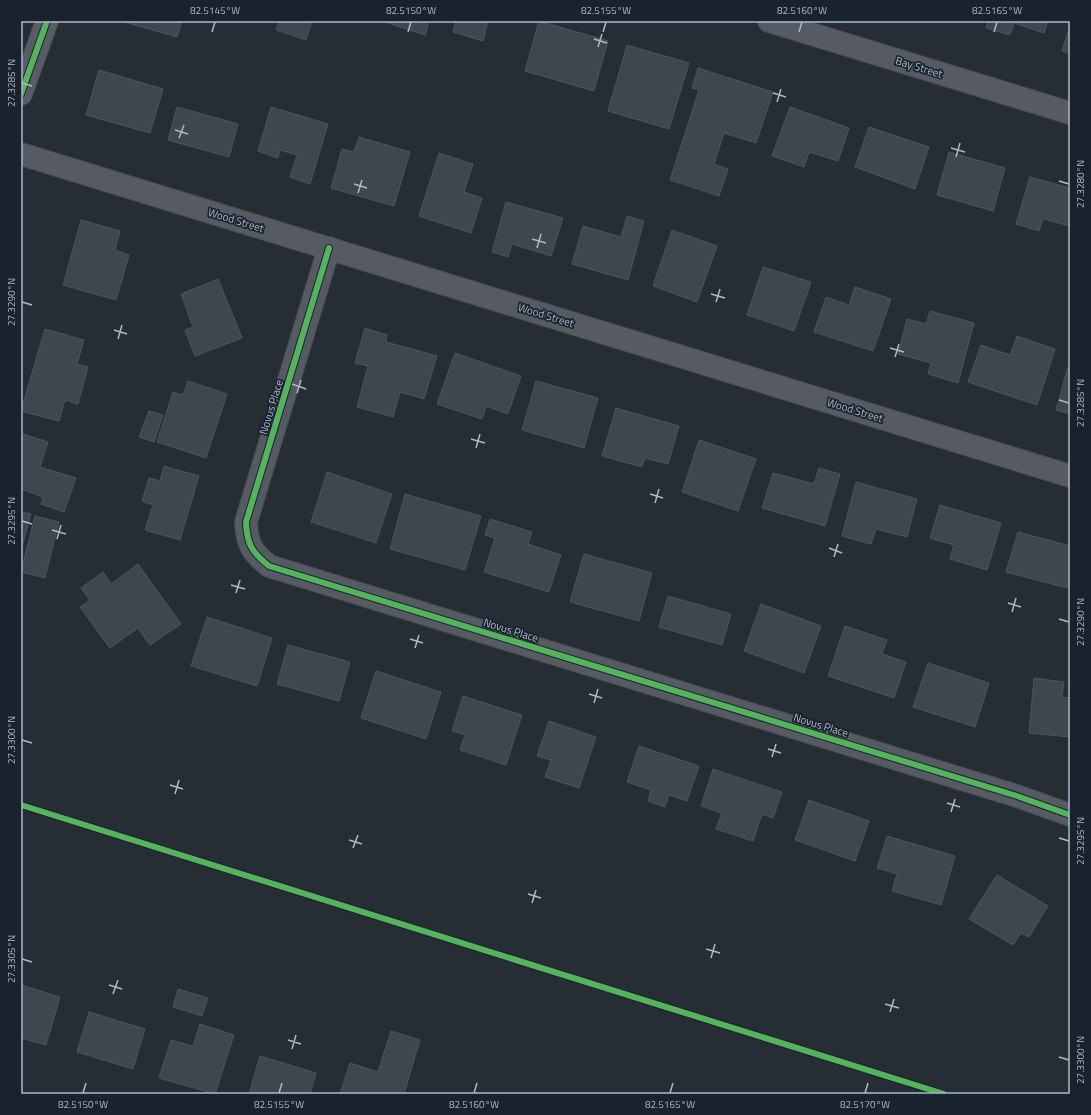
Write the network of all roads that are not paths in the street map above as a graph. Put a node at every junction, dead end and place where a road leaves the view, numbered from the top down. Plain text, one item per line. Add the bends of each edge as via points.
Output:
1 (47, 21) edge
2 (769, 21) edge
3 (21, 94) edge
4 (1070, 113) edge
5 (21, 154) edge
6 (329, 248) junction
7 (1070, 476) edge
8 (1070, 815) edge

1 - 3 main road
2 - 4 street, Bay Street
5 - 6 street, Wood Street
6 - 7 street, Wood Street
6 - 8 street, Novus Place via 246,522 251,548 269,566 1017,796

